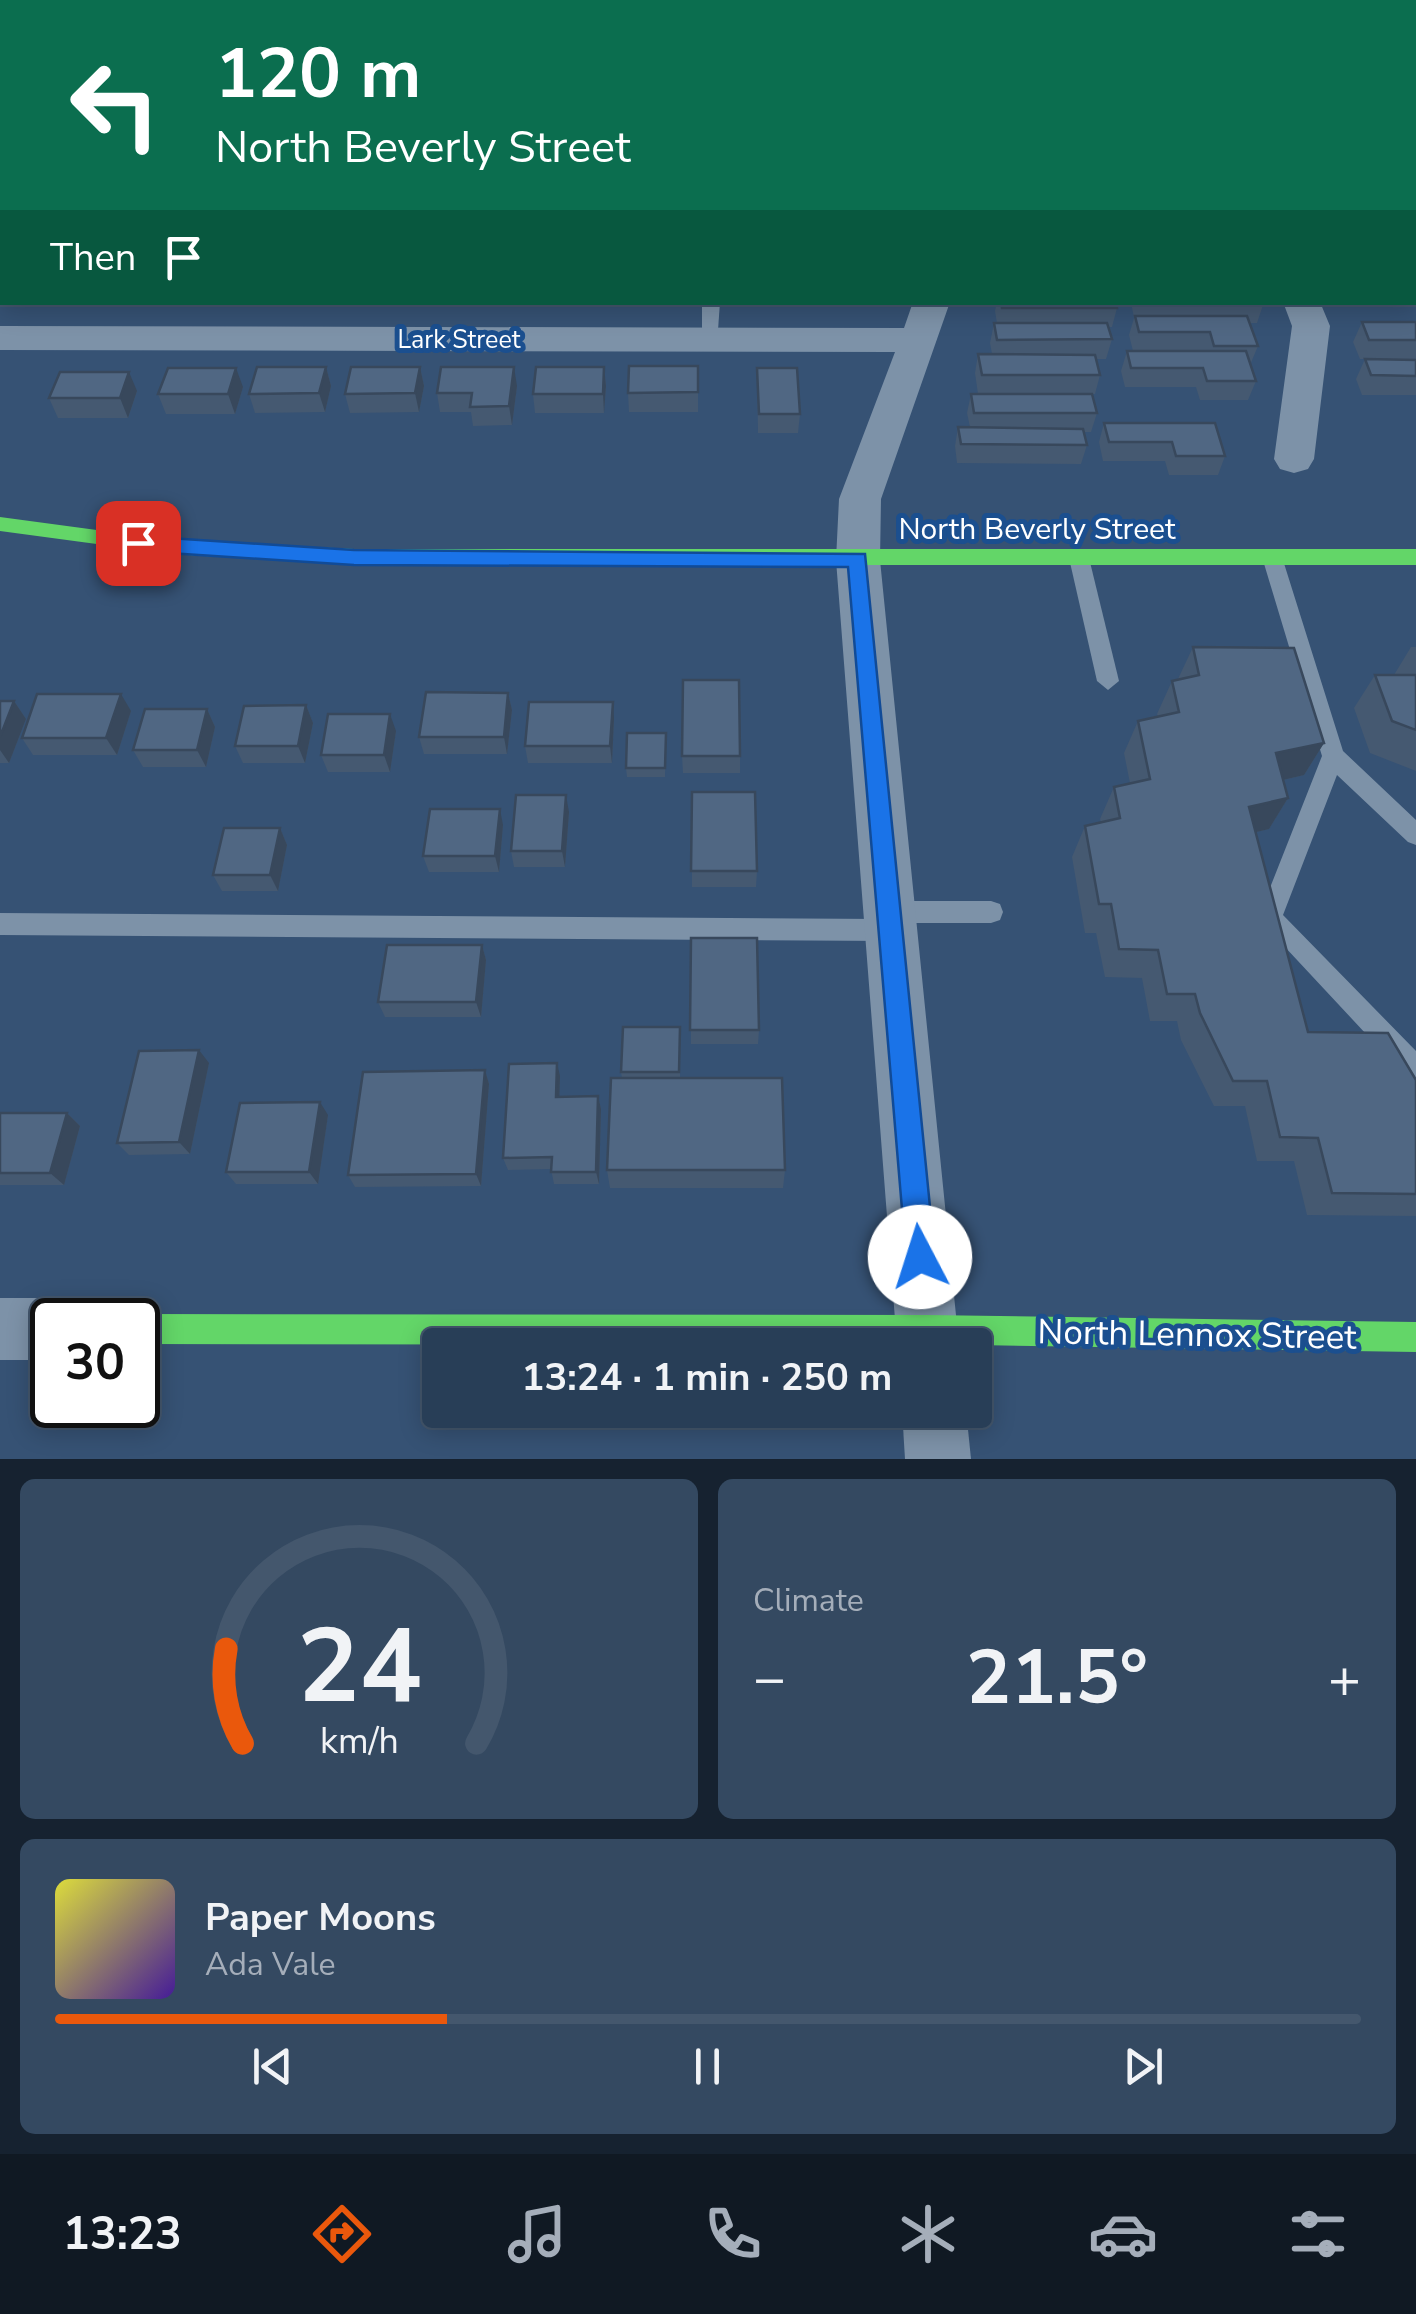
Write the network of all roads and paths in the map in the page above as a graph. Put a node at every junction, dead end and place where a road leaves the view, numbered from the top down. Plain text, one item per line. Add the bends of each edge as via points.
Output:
1 (931, 305) edge
2 (1302, 305) edge
3 (711, 321) edge
4 (0, 338) edge
5 (918, 340) junction
6 (1294, 459) dead end
7 (0, 524) edge
8 (1416, 557) edge
9 (1080, 558) junction
10 (1272, 558) junction
11 (858, 560) junction
12 (1108, 681) dead end
13 (1333, 756) junction
14 (1416, 835) edge
15 (992, 912) dead end
16 (890, 921) junction
17 (0, 924) edge
18 (1416, 1069) edge
19 (926, 1328) edge
20 (0, 1330) edge
21 (30, 1330) edge
22 (160, 1330) edge
23 (422, 1333) edge
24 (1416, 1337) edge
25 (992, 1338) edge
26 (935, 1428) edge
27 (938, 1459) edge

1 - 5 street
2 - 6 street via 1310,326
3 - 4 street, Lark Street
3 - 5 street, Lark Street
5 - 11 street via 860,498
7 - 11 main road, North Beverly Street via 258,554
8 - 10 main road, North Beverly Street
9 - 10 main road, North Beverly Street
9 - 11 main road, North Beverly Street
9 - 12 lane
10 - 13 lane
11 - 16 street
13 - 14 lane
13 - 18 lane via 1270,918
15 - 16 lane
16 - 17 lane
16 - 19 street
20 - 21 street
22 - 23 main road, North Lennox Street
24 - 25 main road, North Lennox Street
26 - 27 street

